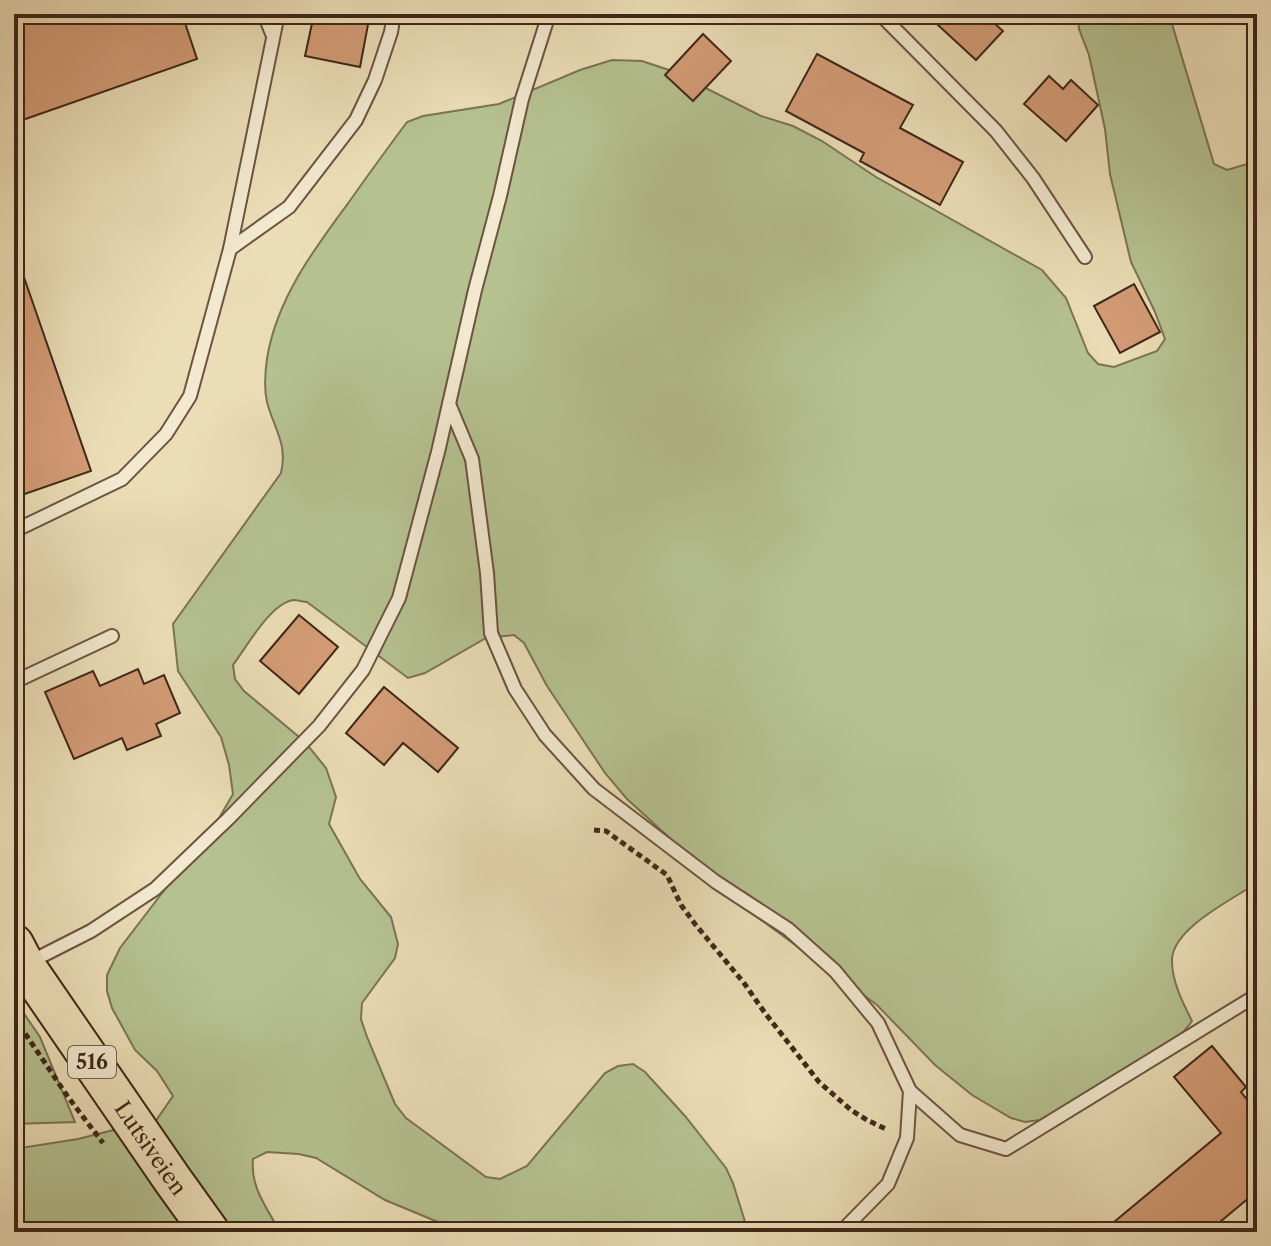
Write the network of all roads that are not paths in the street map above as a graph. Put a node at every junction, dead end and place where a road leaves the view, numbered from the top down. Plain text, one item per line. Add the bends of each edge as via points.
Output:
1 (264, 14) edge
2 (278, 14) edge
3 (394, 14) edge
4 (549, 14) edge
5 (880, 14) edge
6 (273, 36) junction
7 (230, 249) junction
8 (1085, 257) dead end
9 (449, 404) junction
10 (14, 531) edge
11 (112, 636) dead end
12 (14, 682) edge
13 (20, 954) edge
14 (1257, 995) edge
15 (910, 1091) junction
16 (210, 1232) edge
17 (841, 1232) edge

1 - 6 lane
2 - 6 lane
3 - 7 lane via 375,80 356,120 289,207
4 - 9 lane via 522,99
5 - 8 lane via 996,131
6 - 7 lane
7 - 10 lane via 190,396 166,434 122,479
9 - 13 lane via 399,598 363,670 319,726 155,889 91,931
9 - 15 lane via 472,459 491,633 515,689 545,735 594,789 716,882 788,929 835,971 878,1023
11 - 12 lane
13 - 16 main road, Lutsiveien / 516
14 - 15 lane via 1006,1149 960,1135
15 - 17 lane via 907,1138 888,1184

